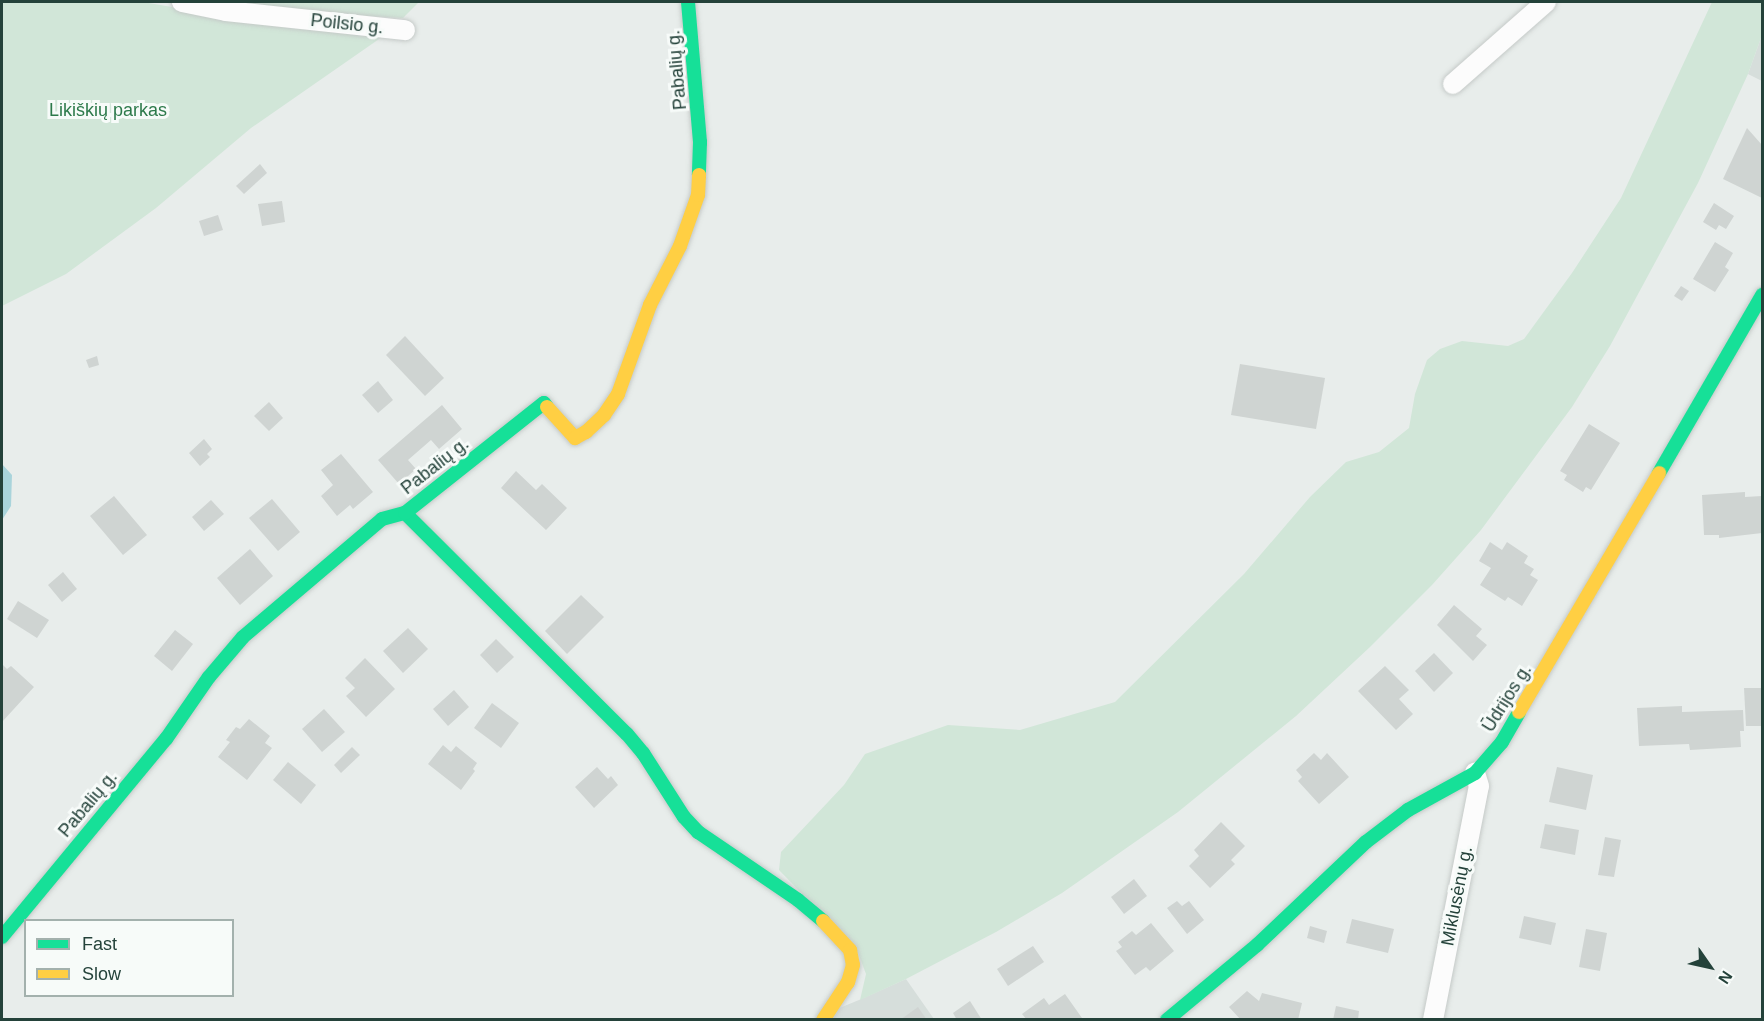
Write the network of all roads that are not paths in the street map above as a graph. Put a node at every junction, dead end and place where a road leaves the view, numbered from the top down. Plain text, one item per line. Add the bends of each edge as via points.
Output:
1 (182, 2) edge
2 (688, 2) edge
3 (1546, 2) edge
4 (405, 30) dead end
5 (1453, 84) dead end
6 (1762, 295) edge
7 (405, 513) junction
8 (1474, 773) junction
9 (2, 937) edge
10 (823, 1020) edge
11 (1167, 1020) edge
12 (1433, 1020) edge

1 - 4 street, Poilsio g. via 226,11
2 - 7 street, Pabalių g. via 699,112 698,195 680,246 650,305 618,394 604,415 575,438 544,403
3 - 5 street
6 - 8 street, Ūdrijos g. via 1517,719
7 - 9 street, Pabalių g. via 382,519 243,637 209,677 166,739
7 - 10 street via 627,734 698,832 798,900 850,950 853,965 848,982
8 - 11 street, Ūdrijos g. via 1408,810 1366,843 1257,945
8 - 12 street, Miklusėnų g. via 1479,786

